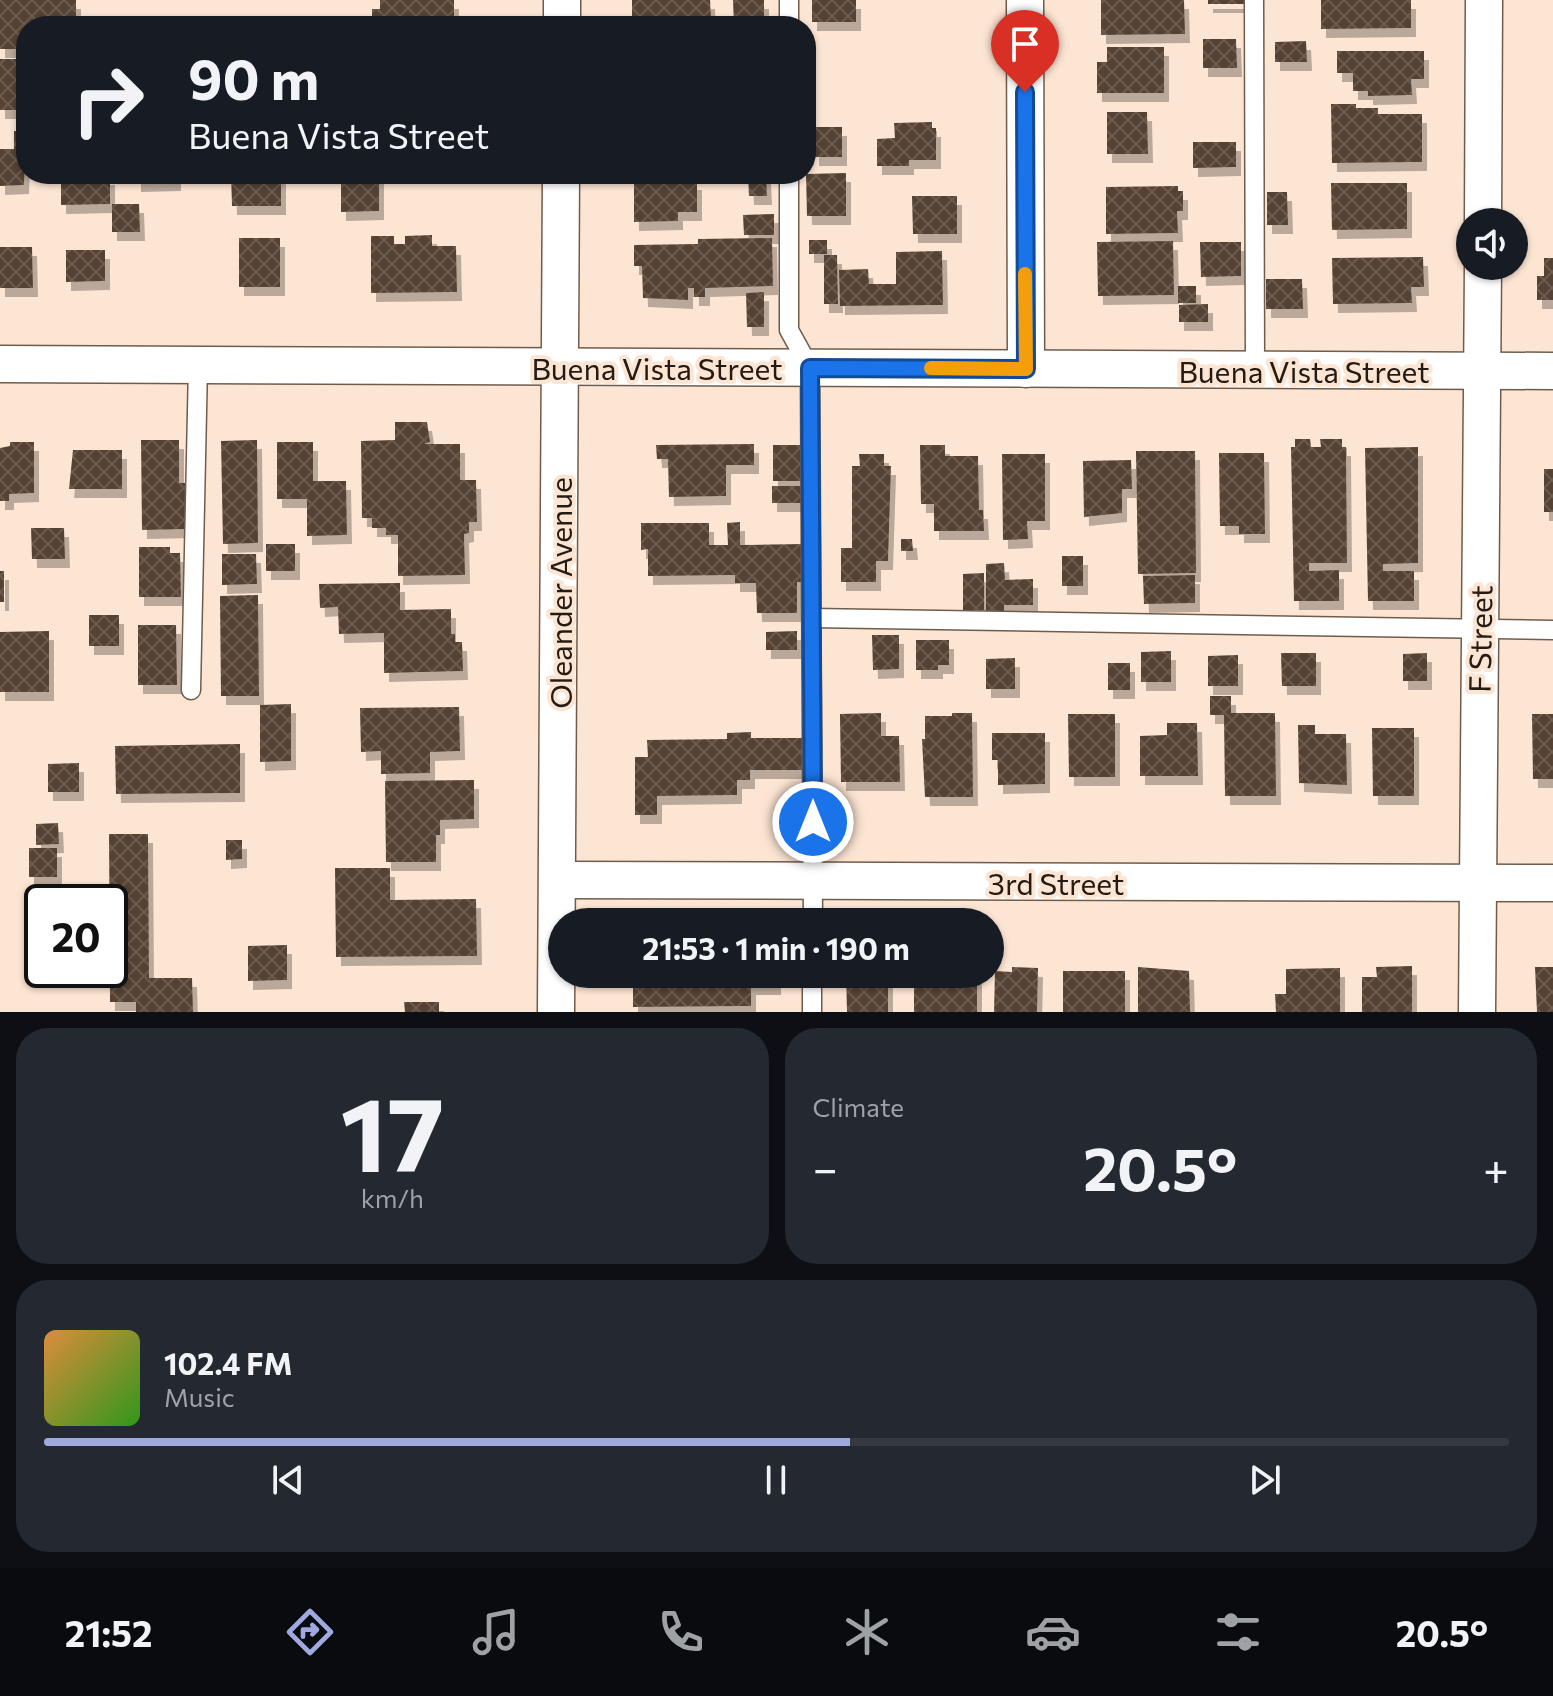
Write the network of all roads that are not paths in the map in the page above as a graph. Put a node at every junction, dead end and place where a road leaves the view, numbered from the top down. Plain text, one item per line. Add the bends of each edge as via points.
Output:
1 (1025, 0) edge
2 (1254, 0) edge
3 (1484, 0) edge
4 (561, 184) edge
5 (789, 184) edge
6 (1483, 208) edge
7 (1483, 280) edge
8 (0, 364) edge
9 (198, 365) junction
10 (560, 367) junction
11 (810, 368) junction
12 (1026, 369) junction
13 (1255, 370) junction
14 (1482, 371) junction
15 (1553, 371) edge
16 (812, 618) junction
17 (1479, 630) junction
18 (1553, 630) edge
19 (191, 690) dead end
20 (558, 880) junction
21 (813, 881) junction
22 (1476, 883) junction
23 (1553, 883) edge
24 (813, 908) edge
25 (812, 988) edge
26 (556, 1012) edge
27 (812, 1012) edge
28 (1477, 1012) edge

1 - 12 street
2 - 13 lane
3 - 6 street
4 - 10 street, Oleander Avenue
5 - 11 lane via 789,330
7 - 14 street, F Street
8 - 9 street, Buena Vista Street
9 - 10 street, Buena Vista Street
9 - 19 lane
10 - 11 street, Buena Vista Street
10 - 20 street, Oleander Avenue
11 - 12 street, Buena Vista Street
11 - 16 lane
12 - 13 street, Buena Vista Street
13 - 14 street, Buena Vista Street
14 - 15 street, Buena Vista Street
14 - 17 street, F Street
16 - 17 lane
16 - 21 lane
17 - 18 lane
17 - 22 street, F Street
20 - 21 street, 3rd Street
20 - 26 street, Oleander Avenue
21 - 22 street, 3rd Street
21 - 24 lane
22 - 23 street, 3rd Street
22 - 28 street, F Street
25 - 27 lane

